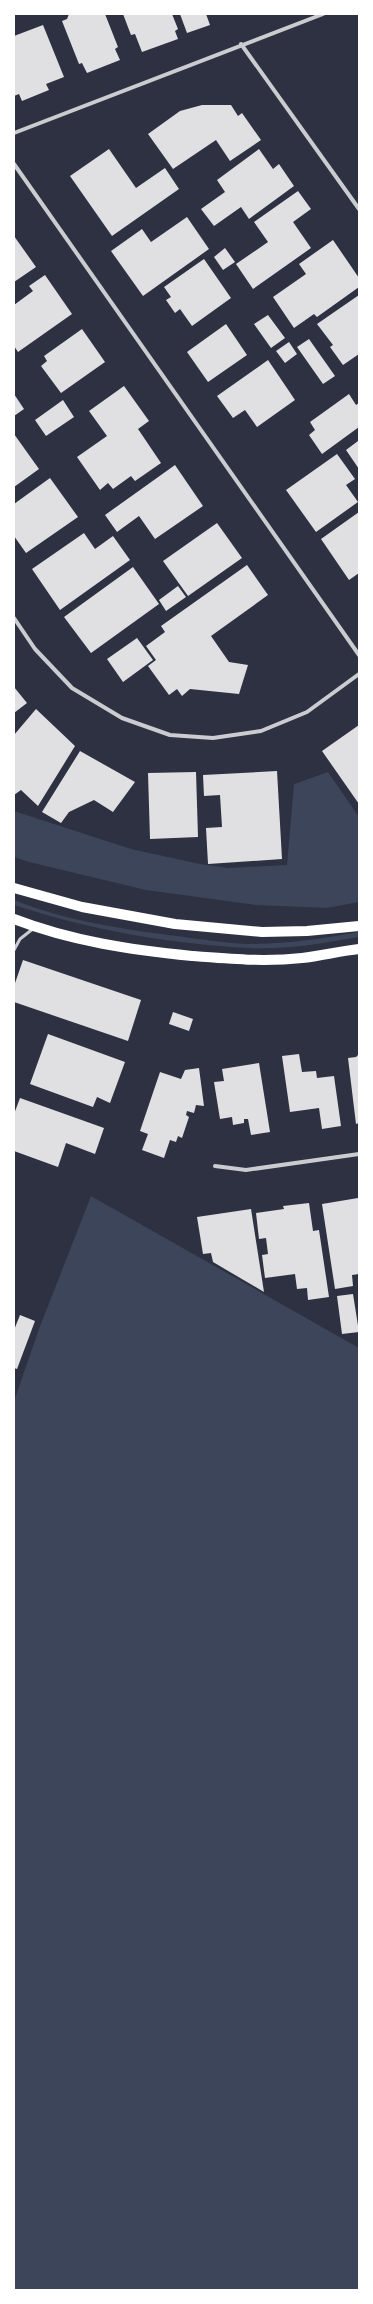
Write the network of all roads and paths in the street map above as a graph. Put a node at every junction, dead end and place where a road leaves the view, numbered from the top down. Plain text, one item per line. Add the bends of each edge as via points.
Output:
1 (322, 14) edge
2 (241, 44) junction
3 (14, 133) edge
4 (14, 164) edge
5 (359, 209) edge
6 (14, 618) edge
7 (359, 655) edge
8 (359, 674) edge
9 (14, 888) edge
10 (14, 918) edge
11 (359, 926) edge
12 (35, 927) junction
13 (359, 949) edge
14 (14, 950) edge
15 (359, 1154) edge
16 (215, 1166) dead end

1 - 2 street
2 - 3 street
2 - 5 street
4 - 7 street
6 - 8 street via 35,649 72,688 122,718 170,735 213,738 261,731 307,712
9 - 11 main road via 82,907 175,924 262,932
10 - 12 main road
12 - 13 main road via 95,943 155,952 242,960 301,958
12 - 14 lane via 20,939
15 - 16 street via 246,1170

